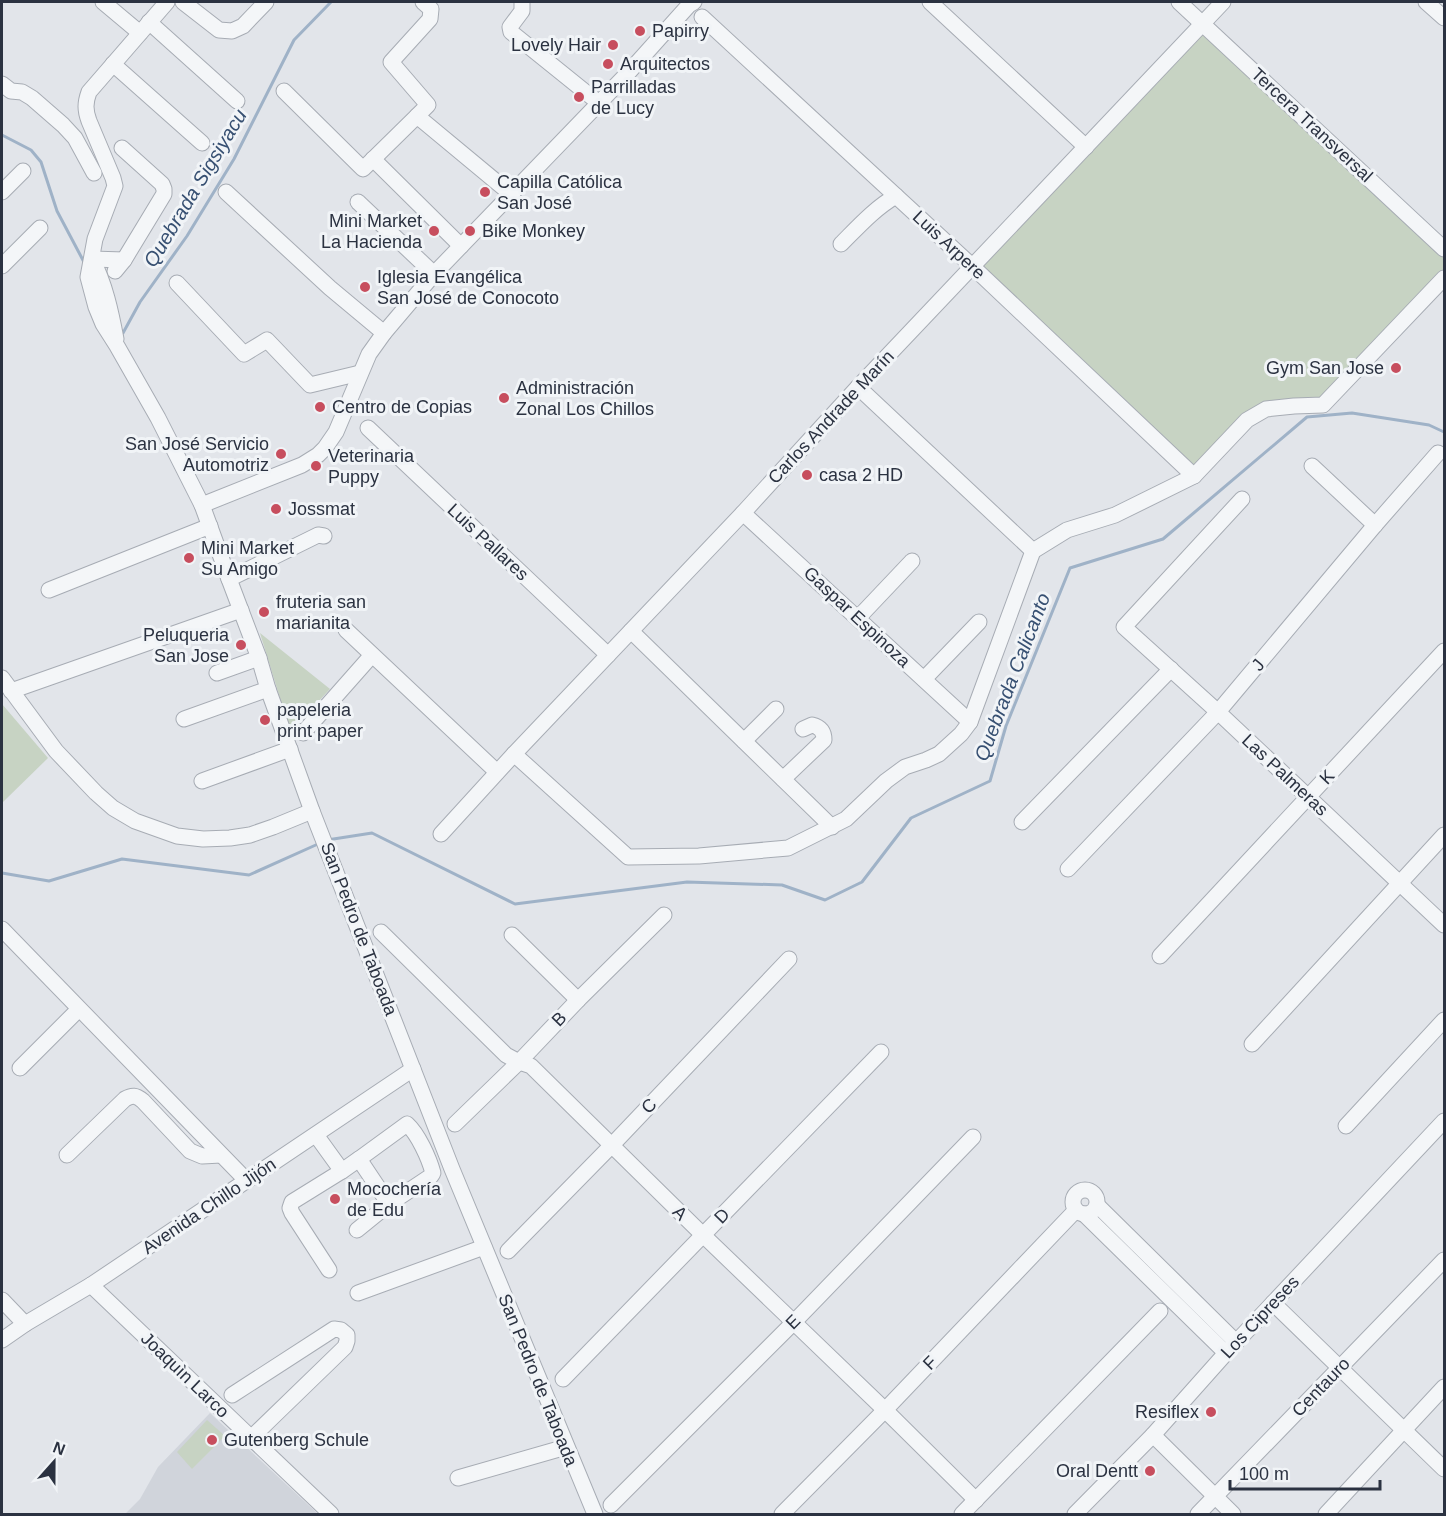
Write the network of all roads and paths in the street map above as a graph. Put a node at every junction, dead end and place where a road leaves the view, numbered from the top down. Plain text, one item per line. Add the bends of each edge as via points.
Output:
1 (103, 2) edge
2 (167, 2) edge
3 (183, 2) edge
4 (266, 2) edge
5 (423, 2) edge
6 (522, 2) edge
7 (930, 2) edge
8 (1179, 2) edge
9 (1223, 2) edge
10 (1426, 2) edge
11 (691, 3) edge
12 (702, 17) dead end
13 (1444, 18) edge
14 (1202, 23) junction
15 (144, 28) junction
16 (113, 64) junction
17 (2, 84) edge
18 (284, 91) dead end
19 (237, 100) dead end
20 (599, 103) junction
21 (417, 116) junction
22 (88, 121) junction
23 (63, 125) junction
24 (202, 143) dead end
25 (1086, 147) junction
26 (104, 158) junction
27 (373, 159) junction
28 (23, 171) dead end
29 (94, 173) dead end
30 (2, 192) edge
31 (226, 192) dead end
32 (511, 194) junction
33 (896, 196) junction
34 (358, 202) dead end
35 (40, 228) dead end
36 (841, 244) dead end
37 (461, 246) junction
38 (1444, 249) edge
39 (92, 259) junction
40 (2, 266) edge
41 (973, 267) junction
42 (434, 274) junction
43 (1444, 278) edge
44 (177, 283) dead end
45 (384, 333) junction
46 (360, 373) junction
47 (858, 387) junction
48 (368, 428) dead end
49 (1438, 453) dead end
50 (1312, 466) dead end
51 (1194, 476) junction
52 (1242, 499) dead end
53 (202, 505) junction
54 (743, 513) junction
55 (1375, 525) junction
56 (210, 526) junction
57 (324, 536) dead end
58 (1033, 551) junction
59 (912, 561) dead end
60 (229, 579) junction
61 (49, 590) dead end
62 (241, 610) junction
63 (858, 618) junction
64 (979, 622) dead end
65 (346, 630) dead end
66 (631, 631) junction
67 (1444, 651) edge
68 (372, 655) junction
69 (608, 656) junction
70 (259, 658) junction
71 (1171, 669) junction
72 (217, 673) dead end
73 (2, 678) edge
74 (924, 679) junction
75 (268, 689) junction
76 (11, 691) junction
77 (776, 709) dead end
78 (1218, 712) junction
79 (184, 719) dead end
80 (970, 722) junction
81 (803, 729) dead end
82 (303, 733) dead end
83 (744, 741) junction
84 (290, 749) junction
85 (513, 754) junction
86 (497, 772) junction
87 (783, 779) junction
88 (201, 781) dead end
89 (1308, 798) junction
90 (312, 811) junction
91 (1022, 822) dead end
92 (832, 827) junction
93 (441, 834) dead end
94 (1444, 835) edge
95 (1068, 869) dead end
96 (1399, 884) junction
97 (664, 915) dead end
98 (1444, 925) edge
99 (2, 929) edge
100 (381, 932) dead end
101 (512, 935) dead end
102 (1160, 956) dead end
103 (789, 959) dead end
104 (578, 1000) junction
105 (79, 1009) junction
106 (1444, 1020) edge
107 (1252, 1044) dead end
108 (881, 1052) dead end
109 (519, 1062) junction
110 (20, 1068) dead end
111 (414, 1069) junction
112 (1444, 1121) edge
113 (455, 1124) dead end
114 (1346, 1126) dead end
115 (316, 1135) junction
116 (973, 1137) dead end
117 (612, 1145) junction
118 (67, 1155) dead end
119 (221, 1155) junction
120 (359, 1159) junction
121 (342, 1171) junction
122 (247, 1180) junction
123 (389, 1204) junction
124 (1097, 1205) junction
125 (1080, 1212) junction
126 (357, 1230) dead end
127 (703, 1236) junction
128 (484, 1247) junction
129 (508, 1251) dead end
130 (1444, 1260) edge
131 (329, 1270) dead end
132 (91, 1285) junction
133 (358, 1293) dead end
134 (2, 1300) edge
135 (1273, 1303) junction
136 (1160, 1311) dead end
137 (794, 1322) junction
138 (25, 1324) junction
139 (2, 1340) edge
140 (1231, 1348) junction
141 (1340, 1368) junction
142 (563, 1379) dead end
143 (1444, 1388) edge
144 (232, 1395) dead end
145 (885, 1410) junction
146 (1404, 1430) junction
147 (1153, 1435) junction
148 (251, 1438) junction
149 (566, 1447) junction
150 (1444, 1469) edge
151 (458, 1478) dead end
152 (1215, 1497) junction
153 (976, 1500) junction
154 (611, 1505) dead end
155 (331, 1515) edge
156 (595, 1515) edge
157 (782, 1515) edge
158 (962, 1515) edge
159 (1075, 1515) edge
160 (1198, 1515) edge
161 (1233, 1515) edge
162 (1326, 1515) edge

1 - 15 street
2 - 15 street, San Pedro de Taboada
3 - 4 street via 219,30 232,31 243,26
5 - 21 street via 431,9 430,20 391,62 428,105
6 - 20 street via 522,11 510,27 511,32
7 - 25 street
8 - 14 street, Tercera Transversal
9 - 14 street, Carlos Andrade Marín
10 - 13 street
11 - 20 street
12 - 33 street, Luis Arpere
14 - 25 street, Carlos Andrade Marín
14 - 38 street, Tercera Transversal
15 - 16 street, San Pedro de Taboada
15 - 19 street
16 - 22 street, San Pedro de Taboada via 85,102
16 - 24 street
17 - 23 street via 32,98
18 - 27 street via 363,169
20 - 32 street
21 - 27 street
21 - 32 street
22 - 23 street
22 - 26 street, San Pedro de Taboada
23 - 29 street via 75,138
25 - 41 street, Carlos Andrade Marín
26 - 39 street, San Pedro de Taboada via 116,186 95,239
26 - 39 street via 119,145 162,184 164,194 119,265
27 - 37 street
28 - 30 street
31 - 45 street
32 - 37 street
33 - 36 street via 873,212
33 - 41 street, Luis Arpere
34 - 42 street
35 - 40 street
37 - 42 street
39 - 53 street, San Pedro de Taboada via 88,277 103,324 158,418
41 - 47 street, Carlos Andrade Marín
41 - 51 street, Luis Arpere
42 - 45 street
43 - 51 street via 1323,405 1266,409 1247,420
44 - 46 street via 244,354 267,340 310,385
45 - 46 street
46 - 53 street via 336,432 318,455
47 - 54 street, Carlos Andrade Marín
47 - 58 street
48 - 69 street, Luis Pallares
49 - 55 street, J
50 - 55 street
51 - 58 street via 1115,515 1067,531
52 - 71 street, Las Palmeras via 1124,627
53 - 56 street, San Pedro de Taboada
54 - 63 street, Gaspar Espinoza
54 - 66 street, Carlos Andrade Marín
55 - 78 street, J
56 - 60 street, San Pedro de Taboada
56 - 61 street
57 - 60 street via 318,535
58 - 80 street
59 - 63 street
60 - 62 street, San Pedro de Taboada
62 - 70 street, San Pedro de Taboada
62 - 76 street
63 - 74 street, Gaspar Espinoza
64 - 74 street
65 - 68 street
66 - 69 street, Carlos Andrade Marín
66 - 83 street via 707,697
67 - 89 street, K
68 - 82 street
68 - 86 street
69 - 85 street, Carlos Andrade Marín
70 - 72 street
70 - 75 street, San Pedro de Taboada
71 - 78 street, Las Palmeras
71 - 91 street
73 - 76 street
74 - 80 street, Gaspar Espinoza
75 - 79 street
75 - 84 street, San Pedro de Taboada
76 - 90 street via 56,751 96,793 135,821 177,836 230,838 273,828
77 - 83 street
78 - 89 street, Las Palmeras
78 - 95 street, J
80 - 92 street via 939,754 905,766
81 - 87 street via 812,724 818,727 824,740
83 - 87 street
84 - 88 street
84 - 90 street, San Pedro de Taboada
85 - 86 street, Carlos Andrade Marín
85 - 92 street via 628,857 788,848
86 - 93 street, Carlos Andrade Marín
87 - 92 street
89 - 96 street, Las Palmeras
89 - 102 street, K
90 - 111 street, San Pedro de Taboada
94 - 96 street
96 - 98 street, Las Palmeras
96 - 107 street
97 - 104 street, B
99 - 105 street
100 - 109 street, A via 506,1055
101 - 104 street
103 - 117 street, C
104 - 109 street, B
105 - 110 street
105 - 119 street
106 - 114 street
108 - 127 street, D
109 - 113 street, B
109 - 117 street, A via 531,1066
111 - 115 street, Avenida Chillo Jijón
111 - 128 street, San Pedro de Taboada
112 - 135 street, Los Cipreses
115 - 121 street
115 - 122 street, Avenida Chillo Jijón
116 - 137 street, E
117 - 127 street, A
117 - 129 street, C
118 - 119 street via 131,1096 143,1101 190,1151 202,1156
119 - 122 street
120 - 121 street
120 - 123 street
120 - 123 street via 407,1124 414,1131 434,1173
121 - 131 street via 291,1206
122 - 132 street, Avenida Chillo Jijón
123 - 126 street
124 - 125 street via 1092,1212
124 - 125 street via 1095,1195 1084,1190 1074,1198 1074,1206
124 - 140 street
125 - 140 street
125 - 145 street, F
127 - 137 street, A
127 - 142 street, D
128 - 133 street
128 - 149 street, San Pedro de Taboada
130 - 141 street, Centauro
132 - 138 street, Avenida Chillo Jijón
132 - 148 street, Joaquìn Larco
134 - 138 street
135 - 140 street, Los Cipreses
135 - 141 street
136 - 153 street
137 - 145 street, A
137 - 154 street, E
138 - 139 street, Avenida Chillo Jijón
140 - 147 street, Los Cipreses
141 - 146 street
141 - 152 street, Centauro
143 - 146 street
144 - 148 street via 334,1329 347,1335 345,1347
145 - 153 street, A
145 - 157 street, F
146 - 150 street
146 - 162 street
147 - 152 street
147 - 159 street, Los Cipreses
148 - 155 street, Joaquìn Larco
149 - 151 street
149 - 156 street, San Pedro de Taboada
152 - 160 street, Centauro
152 - 161 street
153 - 158 street

